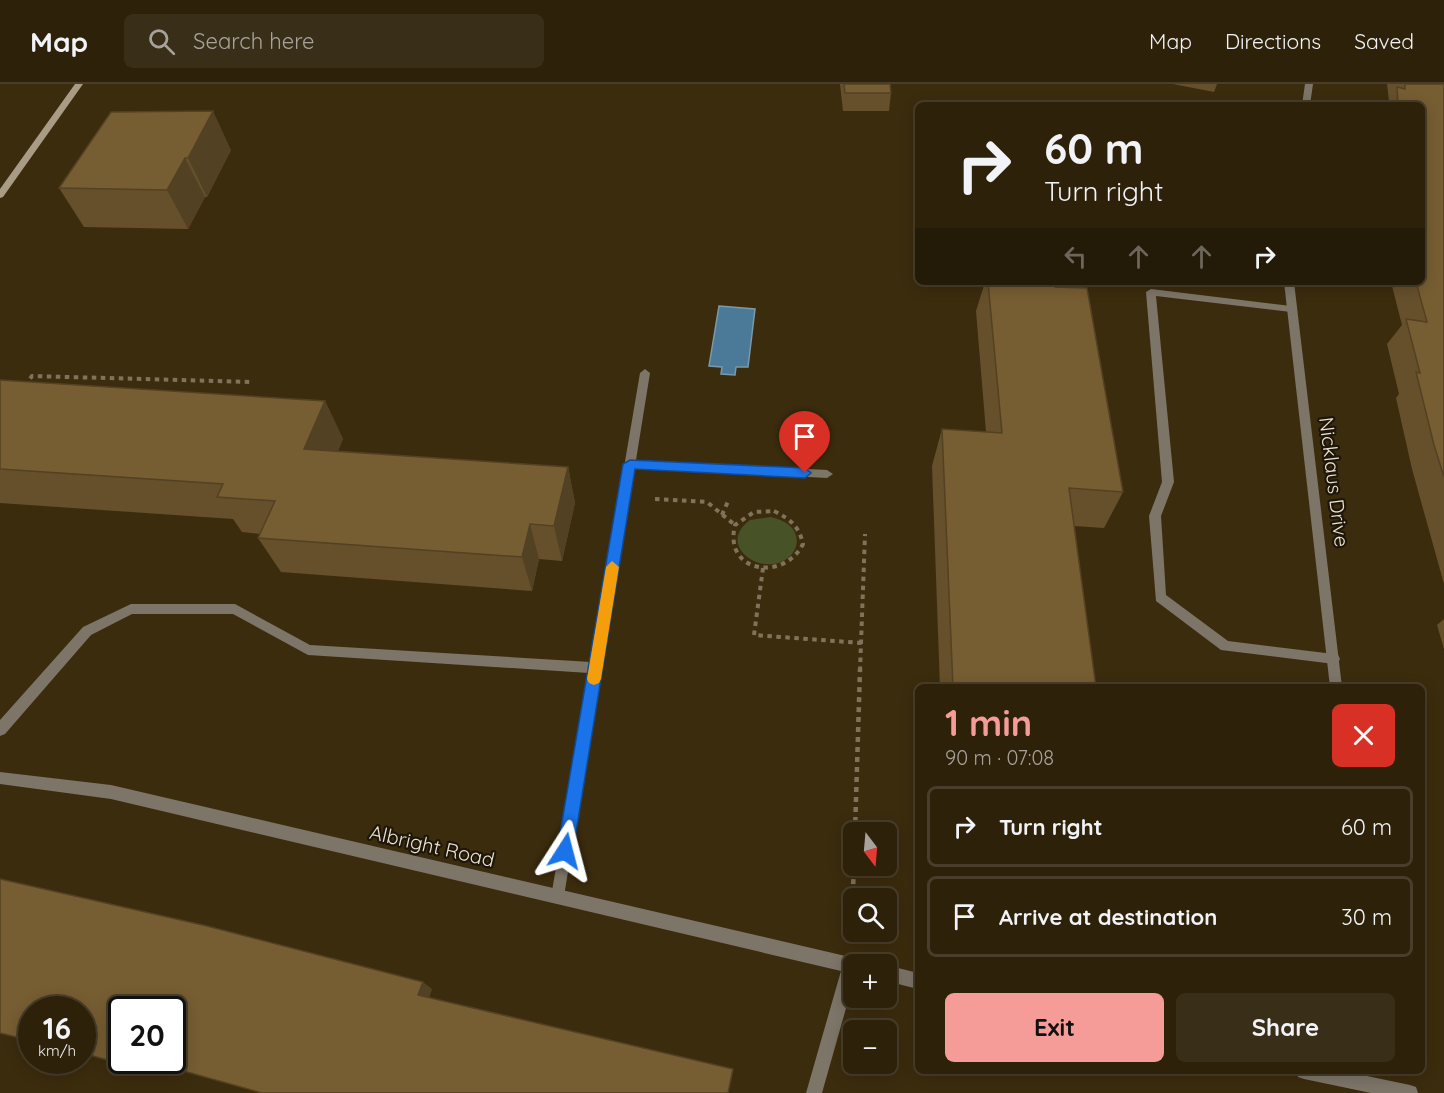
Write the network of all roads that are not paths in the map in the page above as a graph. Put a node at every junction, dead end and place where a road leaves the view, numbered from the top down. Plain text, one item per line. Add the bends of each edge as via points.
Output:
1 (79, 84) edge
2 (1309, 84) edge
3 (1306, 102) edge
4 (0, 195) edge
5 (1289, 285) edge
6 (1291, 309) junction
7 (645, 373) dead end
8 (630, 464) junction
9 (827, 474) dead end
10 (1334, 658) junction
11 (596, 668) junction
12 (1336, 684) edge
13 (0, 730) edge
14 (0, 778) edge
15 (558, 897) junction
16 (843, 963) edge
17 (897, 976) edge
18 (915, 980) edge
19 (843, 995) edge
20 (1320, 1074) edge
21 (1366, 1083) edge
22 (814, 1093) edge
23 (1410, 1093) edge

1 - 4 street
2 - 3 street
5 - 6 street, Nicklaus Drive
6 - 10 street, Nicklaus Drive
6 - 10 street via 1151,292 1168,482 1155,516 1160,597 1224,646
7 - 8 street
8 - 9 street
8 - 11 street
10 - 12 street, Nicklaus Drive
11 - 13 street via 308,651 235,609 131,609 87,631
11 - 15 street
14 - 15 street, Albright Road via 111,792
15 - 16 street, Albright Road
17 - 18 street
19 - 22 street
20 - 21 street
21 - 23 street

